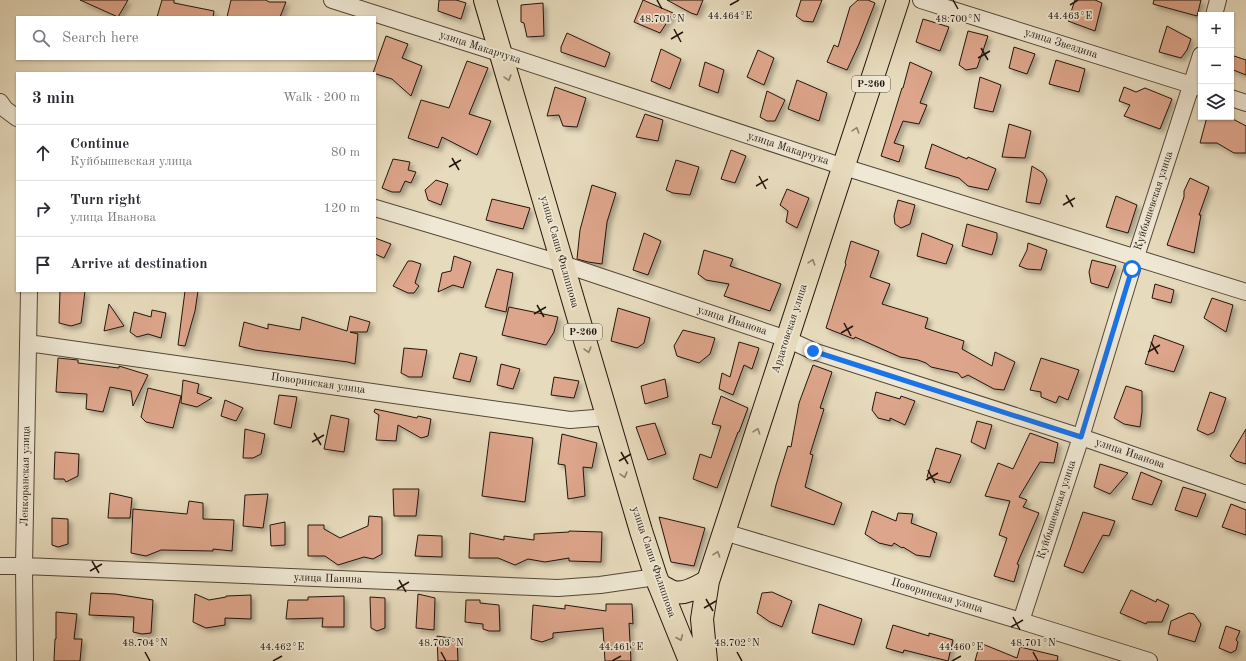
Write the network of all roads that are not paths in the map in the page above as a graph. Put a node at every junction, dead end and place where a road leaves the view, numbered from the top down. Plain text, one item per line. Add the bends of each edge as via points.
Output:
1 (332, 0) edge
2 (485, 0) edge
3 (898, 0) edge
4 (921, 0) edge
5 (1218, 0) edge
6 (1215, 12) edge
7 (502, 54) junction
8 (1198, 74) edge
9 (1196, 87) edge
10 (1234, 99) edge
11 (0, 102) edge
12 (1246, 103) edge
13 (16, 117) edge
14 (844, 167) junction
15 (376, 208) edge
16 (1136, 258) junction
17 (563, 264) junction
18 (29, 292) edge
19 (1246, 292) edge
20 (787, 339) junction
21 (28, 343) junction
22 (607, 417) junction
23 (1081, 437) junction
24 (1246, 494) edge
25 (724, 532) junction
26 (0, 566) edge
27 (24, 566) junction
28 (708, 580) junction
29 (657, 581) junction
30 (1021, 621) junction
31 (25, 661) edge
32 (690, 661) edge
33 (706, 661) edge
34 (1149, 661) edge

1 - 7 street, улица Макарчука
2 - 7 highway, улица Саши Филиппова / Р-260
14 -> 3 highway, Ардатовская улица / Р-260
4 - 9 street, улица Звездина
5 - 6 street
7 - 14 street, улица Макарчука
7 -> 17 highway, улица Саши Филиппова / Р-260
8 - 9 street, Куйбышевская улица
9 - 16 street, Куйбышевская улица
10 - 12 street
11 - 13 street
14 - 16 street, улица Макарчука
20 -> 14 highway, Ардатовская улица / Р-260
15 - 17 street, улица Иванова
16 - 19 street, улица Макарчука
16 - 23 street, Куйбышевская улица
17 - 20 street, улица Иванова
17 -> 22 highway, улица Саши Филиппова / Р-260
18 - 21 street, Ленкоранская улица
20 - 23 street, улица Иванова via 813,351
25 -> 20 highway, Ардатовская улица / Р-260
21 - 22 street, Поворинская улица via 570,420
21 - 27 street, Ленкоранская улица
22 -> 29 highway, улица Саши Филиппова / Р-260
23 - 24 street, улица Иванова
23 - 30 street, Куйбышевская улица
28 -> 25 highway, Ардатовская улица / Р-260
25 - 30 street, Поворинская улица
26 - 27 street, улица Панина
27 - 29 street, улица Панина via 558,588
27 - 31 street, Ленкоранская улица
28 - 29 highway via 679,593 672,592
28 - 33 highway, Ардатовская улица / Р-260 via 702,619
29 -> 32 highway, улица Саши Филиппова / Р-260
30 - 34 street, Поворинская улица

